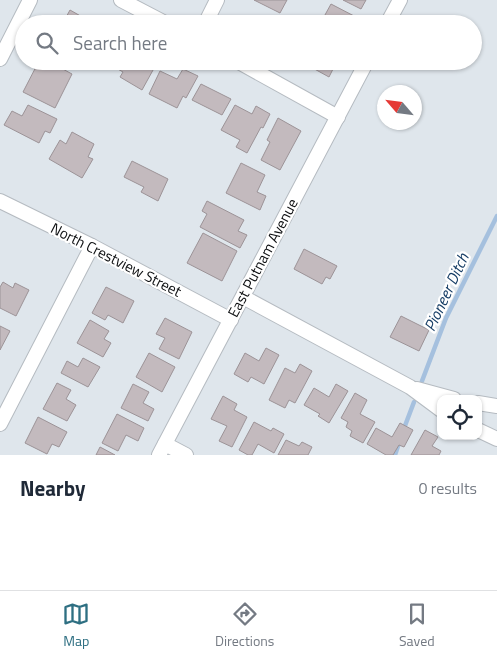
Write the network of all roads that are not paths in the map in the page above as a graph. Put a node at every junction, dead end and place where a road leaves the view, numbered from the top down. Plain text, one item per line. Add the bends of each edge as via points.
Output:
1 (30, 0) edge
2 (121, 0) edge
3 (217, 0) edge
4 (400, 0) edge
5 (22, 15) edge
6 (150, 15) edge
7 (210, 15) edge
8 (392, 15) edge
9 (15, 30) edge
10 (0, 59) edge
11 (253, 70) edge
12 (362, 70) edge
13 (338, 117) junction
14 (0, 201) edge
15 (92, 246) junction
16 (243, 297) junction
17 (231, 320) junction
18 (410, 387) junction
19 (439, 395) edge
20 (482, 404) edge
21 (497, 406) edge
22 (437, 407) edge
23 (0, 424) edge
24 (482, 432) edge
25 (497, 439) edge
26 (162, 450) edge
27 (186, 455) edge

1 - 5 street
2 - 6 street
3 - 7 street
4 - 8 street
9 - 10 street
11 - 13 street
12 - 13 street, East Putnam Avenue
13 - 16 street, East Putnam Avenue
14 - 15 street, North Crestview Street
15 - 17 street, North Crestview Street
15 - 23 street
16 - 17 street, East Putnam Avenue
16 - 18 street
17 - 26 street, East Putnam Avenue
18 - 19 street
18 - 22 street
20 - 21 street
24 - 25 street
26 - 27 street

